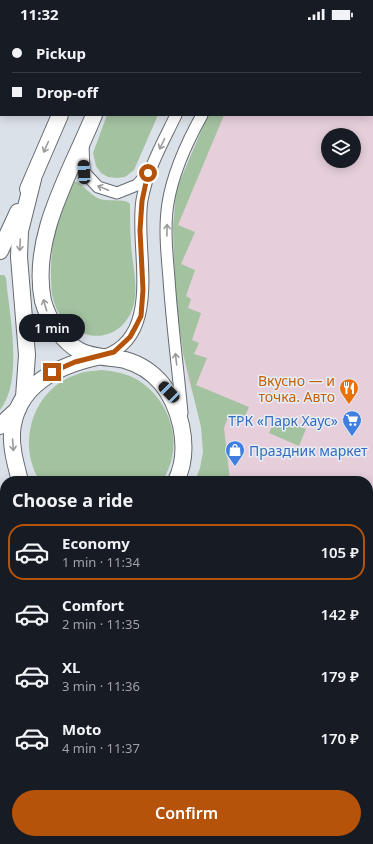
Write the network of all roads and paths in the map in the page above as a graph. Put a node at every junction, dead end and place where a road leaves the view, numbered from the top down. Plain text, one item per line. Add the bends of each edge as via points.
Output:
1 (60, 116) edge
2 (94, 116) edge
3 (176, 116) edge
4 (201, 116) edge
5 (83, 144) junction
6 (148, 173) junction
7 (32, 179) junction
8 (0, 251) edge
9 (101, 356) junction
10 (21, 403) junction
11 (0, 426) edge
12 (184, 440) junction
13 (19, 476) edge
14 (179, 476) edge

1 -> 7 main road
2 - 5 main road
3 -> 6 street
12 -> 4 street via 166,231 173,179
6 -> 5 street via 137,185 117,193 98,187 84,172
9 -> 5 main road via 80,351 63,338 48,316 43,301 42,254 46,232
6 - 9 street via 142,201 140,230 143,290 141,316 130,337 114,352
7 - 8 main road
7 -> 10 main road via 20,231 19,257 27,355
9 - 10 main road via 75,362 52,372
9 - 12 main road via 126,361 151,373 169,392
10 - 11 main road
10 -> 13 main road via 12,433
12 - 14 main road via 184,458

